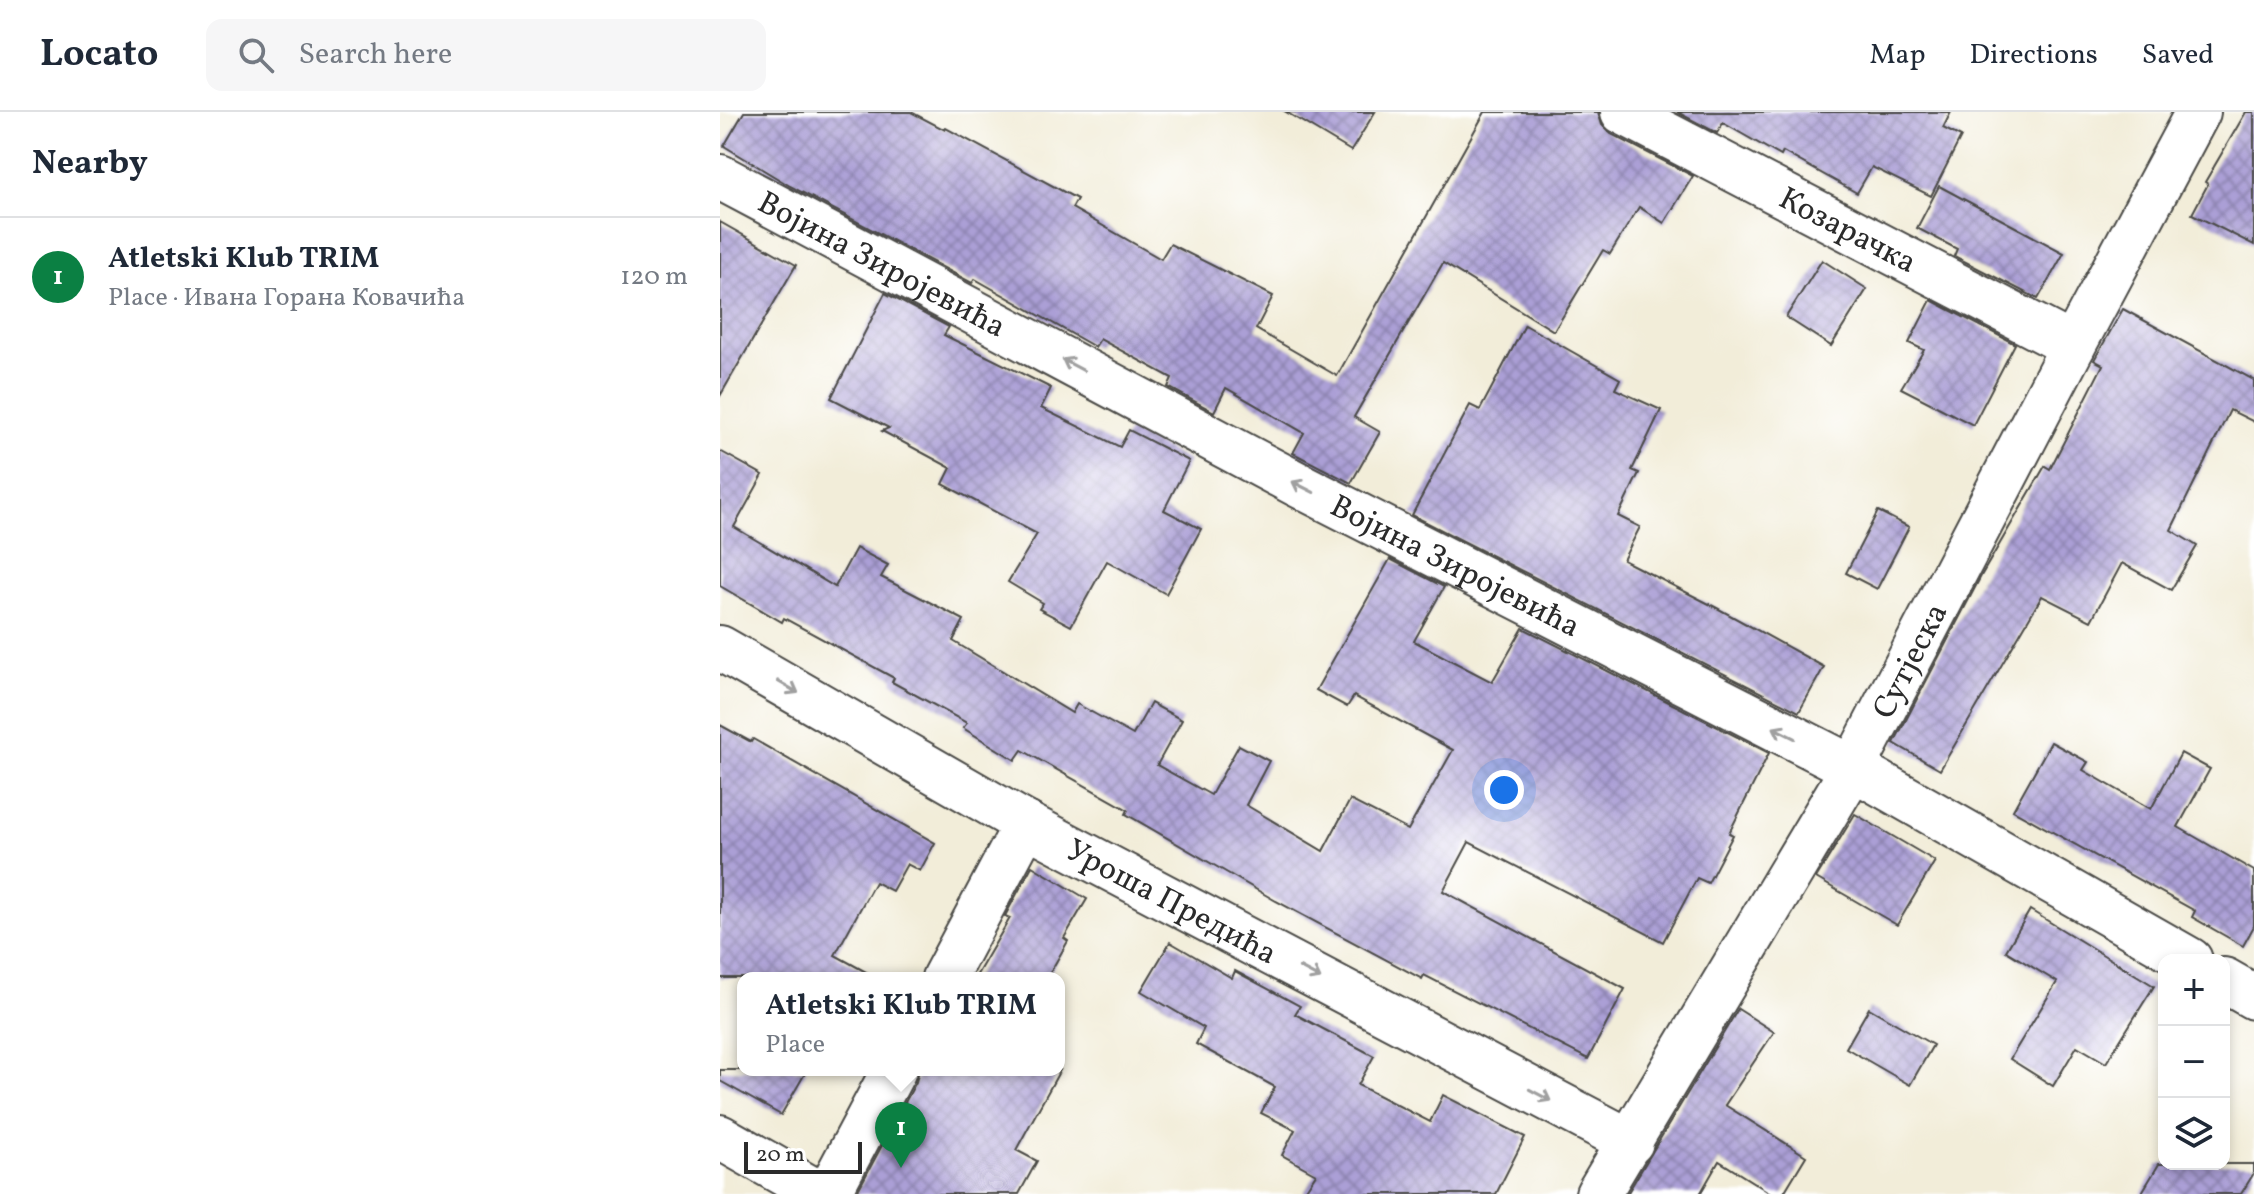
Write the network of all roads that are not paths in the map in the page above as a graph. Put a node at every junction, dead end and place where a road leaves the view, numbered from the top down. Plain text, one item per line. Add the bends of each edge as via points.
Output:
1 (1623, 112) edge
2 (2198, 112) edge
3 (720, 177) edge
4 (2073, 346) junction
5 (720, 648) edge
6 (1853, 768) junction
7 (1026, 824) junction
8 (2179, 954) edge
9 (947, 972) edge
10 (2230, 983) edge
11 (2254, 997) edge
12 (891, 1076) edge
13 (720, 1137) edge
14 (1631, 1142) junction
15 (820, 1194) edge
16 (828, 1194) edge
17 (1598, 1194) edge

1 - 4 street, Козарачка
2 - 4 street, Сутјеска
6 -> 3 street, Војина Зиројевића via 1297,484
4 - 6 street, Сутјеска
5 -> 7 street, Уроша Предића
6 - 8 street, Војина Зиројевића
6 - 14 street, Сутјеска
7 - 9 street
7 -> 14 street, Уроша Предића
10 - 11 street
12 - 16 street
13 - 15 street
14 - 17 street, Сутјеска

